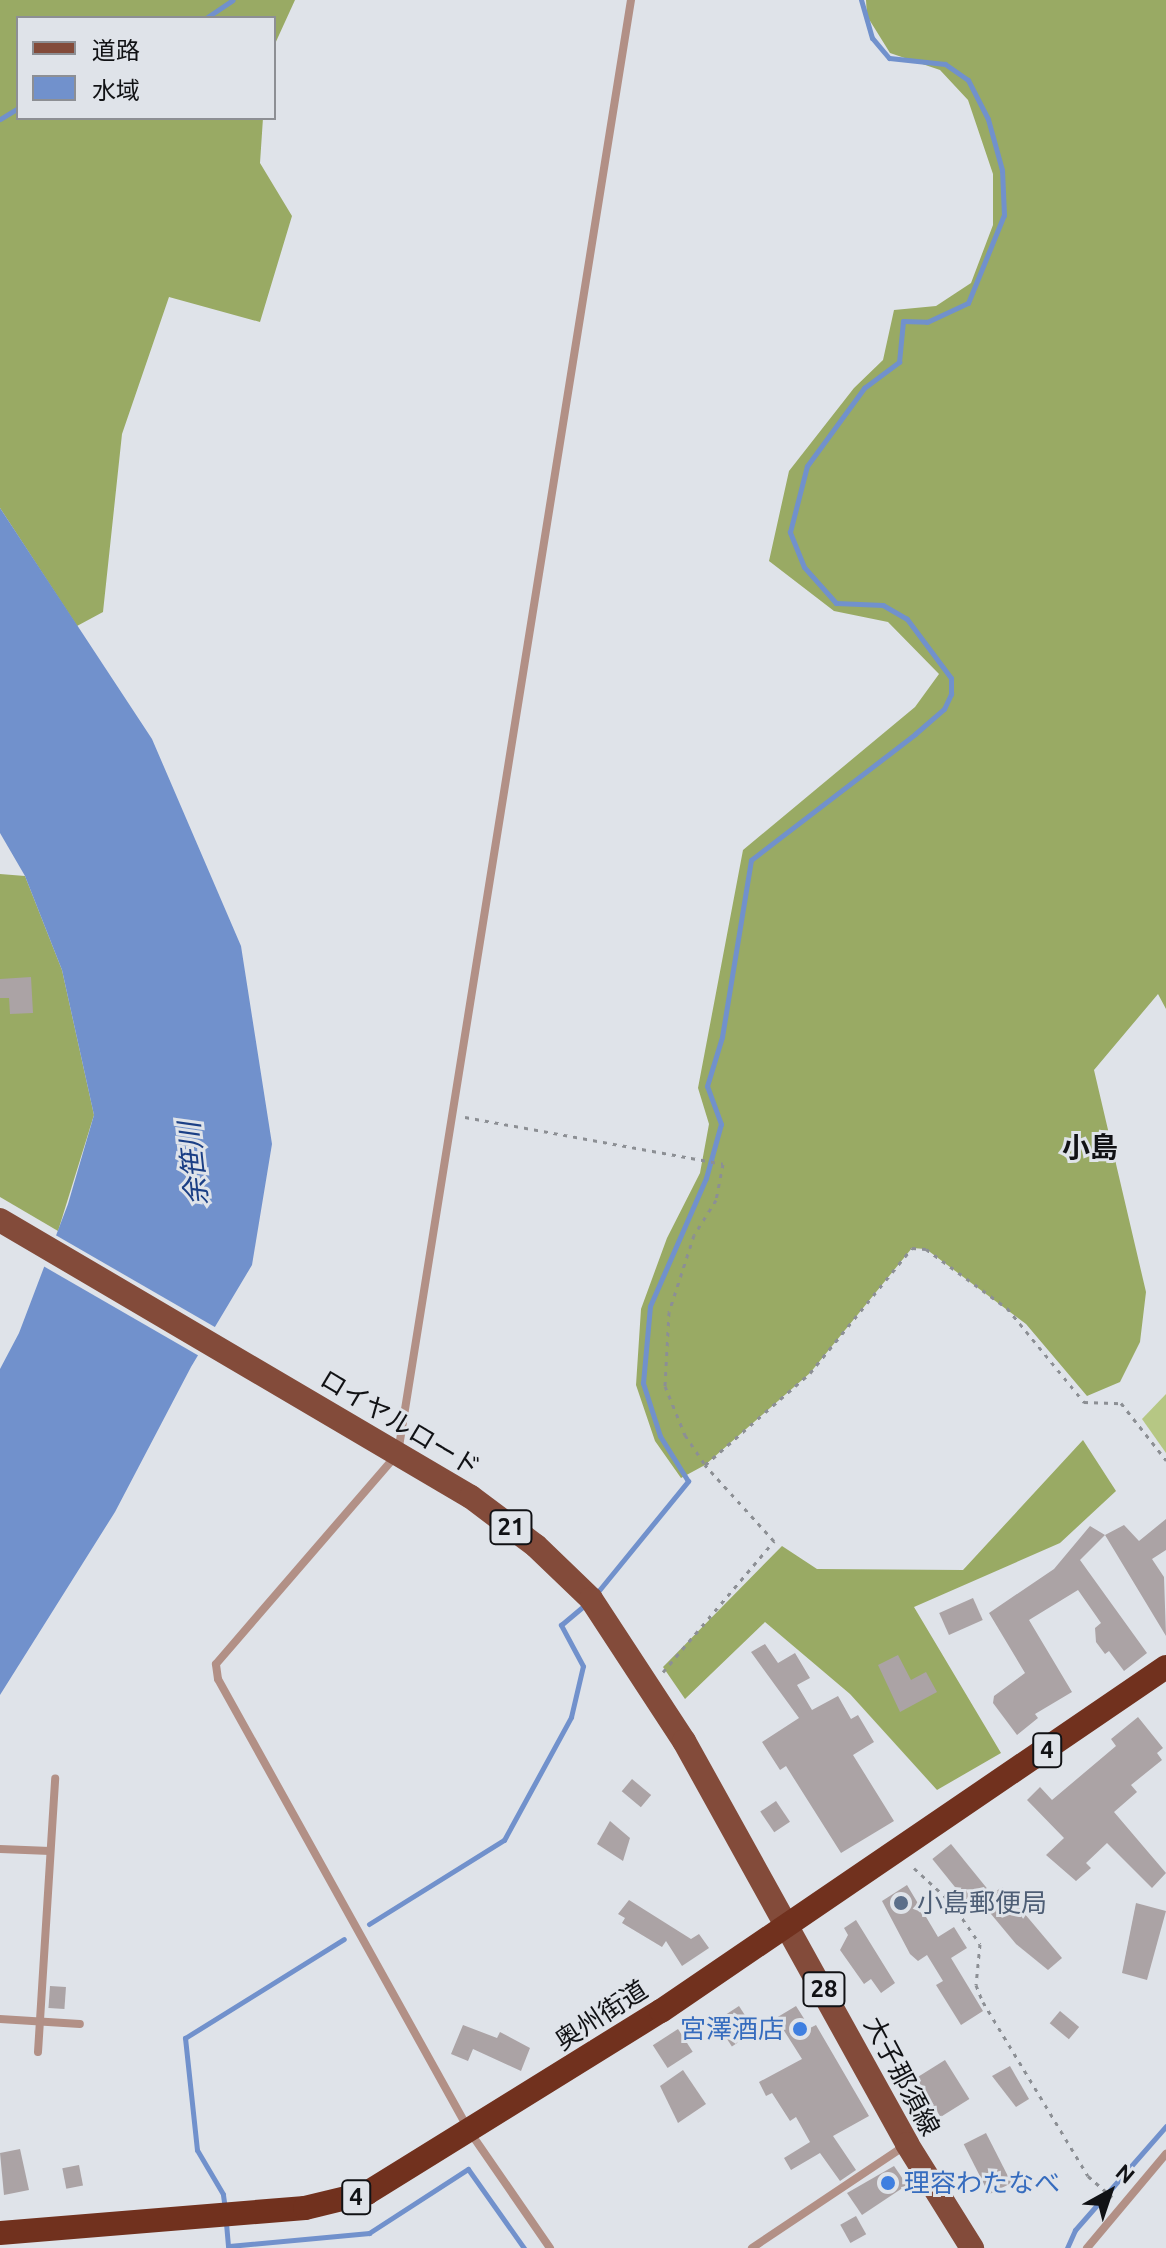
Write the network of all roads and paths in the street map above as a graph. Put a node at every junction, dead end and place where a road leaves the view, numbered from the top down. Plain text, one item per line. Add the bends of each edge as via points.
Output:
1 (631, 0) edge
2 (454, 1116) junction
3 (0, 1220) edge
4 (398, 1453) junction
5 (1166, 1460) edge
6 (705, 1465) junction
7 (1166, 1667) edge
8 (650, 1688) junction
9 (55, 1779) dead end
10 (0, 1849) edge
11 (50, 1851) junction
12 (914, 1868) dead end
13 (789, 1926) junction
14 (0, 2019) edge
15 (40, 2022) junction
16 (80, 2024) dead end
17 (38, 2052) dead end
18 (470, 2132) junction
19 (907, 2144) junction
20 (1166, 2154) edge
21 (1117, 2201) dead end
22 (0, 2233) edge
23 (550, 2248) edge
24 (752, 2248) edge
25 (972, 2248) edge
26 (1087, 2248) edge

1 - 2 lane
2 - 4 lane
2 - 6 path via 723,1164 716,1200 694,1235 669,1312 665,1386 685,1435
3 - 4 main road, ロイヤルロード / 21
4 - 8 main road, ロイヤルロード / 21 via 471,1497 536,1546 591,1599
4 - 18 lane via 216,1664 218,1679
5 - 6 path via 1121,1403 1084,1402 1007,1308 926,1249 912,1248 810,1373
6 - 8 path via 774,1541
7 - 13 highway, 奥州街道 / 4
8 - 13 main road, ロイヤルロード / 21
9 - 11 lane
10 - 11 lane
11 - 15 lane
12 - 21 path via 951,1902 980,1944 976,1985 983,2002 1098,2185
13 - 18 highway, 奥州街道 / 4
13 - 19 main road, 大子那須線 / 28
14 - 15 lane
15 - 16 lane
15 - 17 lane
18 - 22 highway, 奥州街道 / 4 via 400,2177 337,2204
18 - 23 lane
19 - 24 lane
19 - 25 main road, 大子那須線 / 28
20 - 26 lane

